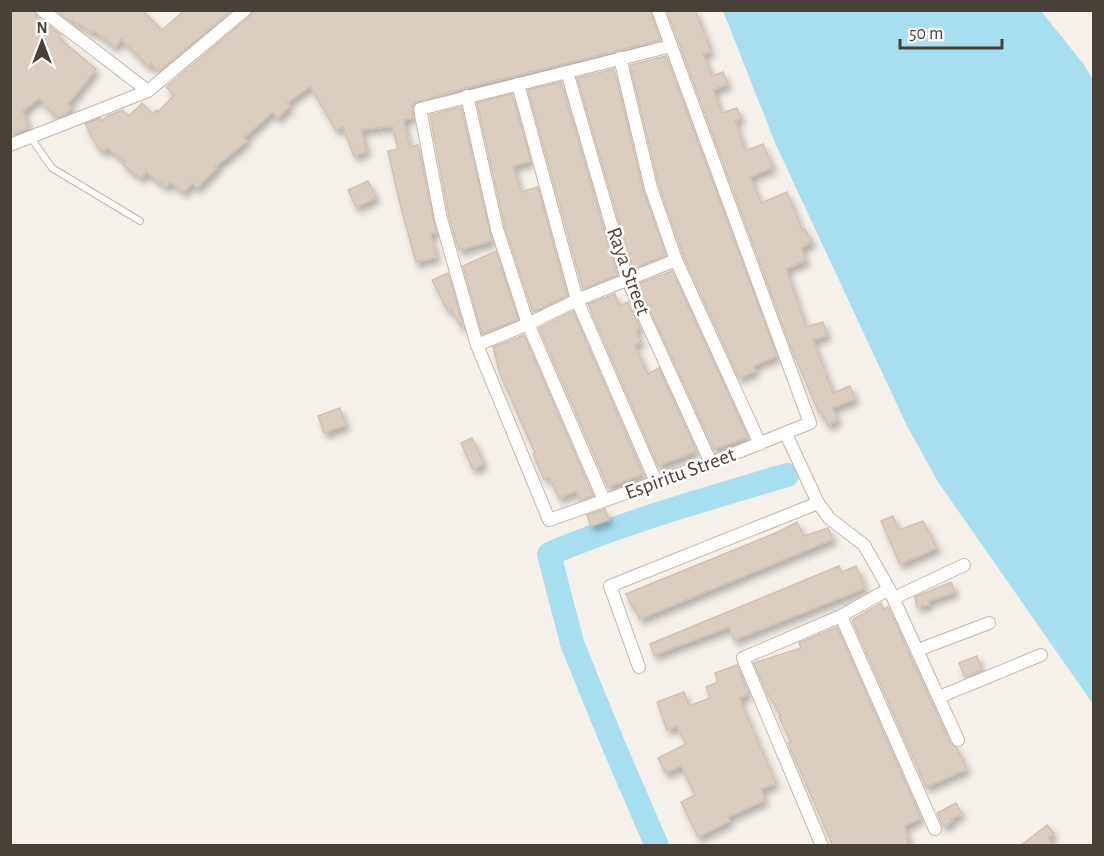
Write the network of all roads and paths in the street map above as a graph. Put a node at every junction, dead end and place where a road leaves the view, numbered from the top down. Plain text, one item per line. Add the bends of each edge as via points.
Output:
1 (42, 10) edge
2 (245, 10) edge
3 (658, 10) edge
4 (671, 46) junction
5 (620, 58) junction
6 (567, 72) junction
7 (518, 84) junction
8 (148, 91) junction
9 (467, 96) junction
10 (31, 138) junction
11 (10, 146) edge
12 (140, 221) dead end
13 (676, 260) junction
14 (627, 279) junction
15 (577, 300) junction
16 (528, 324) junction
17 (477, 345) junction
18 (788, 439) junction
19 (760, 444) junction
20 (711, 463) junction
21 (656, 482) junction
22 (815, 498) junction
23 (604, 500) junction
24 (964, 565) dead end
25 (892, 594) junction
26 (841, 616) junction
27 (989, 624) dead end
28 (918, 651) junction
29 (1041, 656) dead end
30 (639, 667) dead end
31 (939, 697) junction
32 (958, 740) dead end
33 (934, 829) dead end
34 (822, 846) edge

1 - 8 street
2 - 8 street
3 - 4 street
4 - 5 street
4 - 18 street, Espiritu Street via 810,423
5 - 6 street
5 - 13 street via 651,188
6 - 7 street
6 - 14 street, Raya Street
7 - 9 street
7 - 15 street
8 - 10 street
9 - 16 street via 497,229
9 - 17 street via 420,109 441,219
10 - 11 street
10 - 12 lane via 52,168
13 - 14 street
13 - 19 street
14 - 15 street
14 - 20 street, Raya Street
15 - 16 street
15 - 21 street
16 - 17 street
16 - 23 street
17 - 23 street, Espiritu Street via 549,520
18 - 19 street, Espiritu Street
18 - 22 street
19 - 20 street, Espiritu Street
20 - 21 street, Espiritu Street
21 - 23 street, Espiritu Street
22 - 25 street via 828,518 864,545
22 - 30 street via 610,586
24 - 25 street
25 - 26 street
25 - 28 street
26 - 33 street
26 - 34 street via 743,658
27 - 28 street
28 - 31 street
29 - 31 street
31 - 32 street

